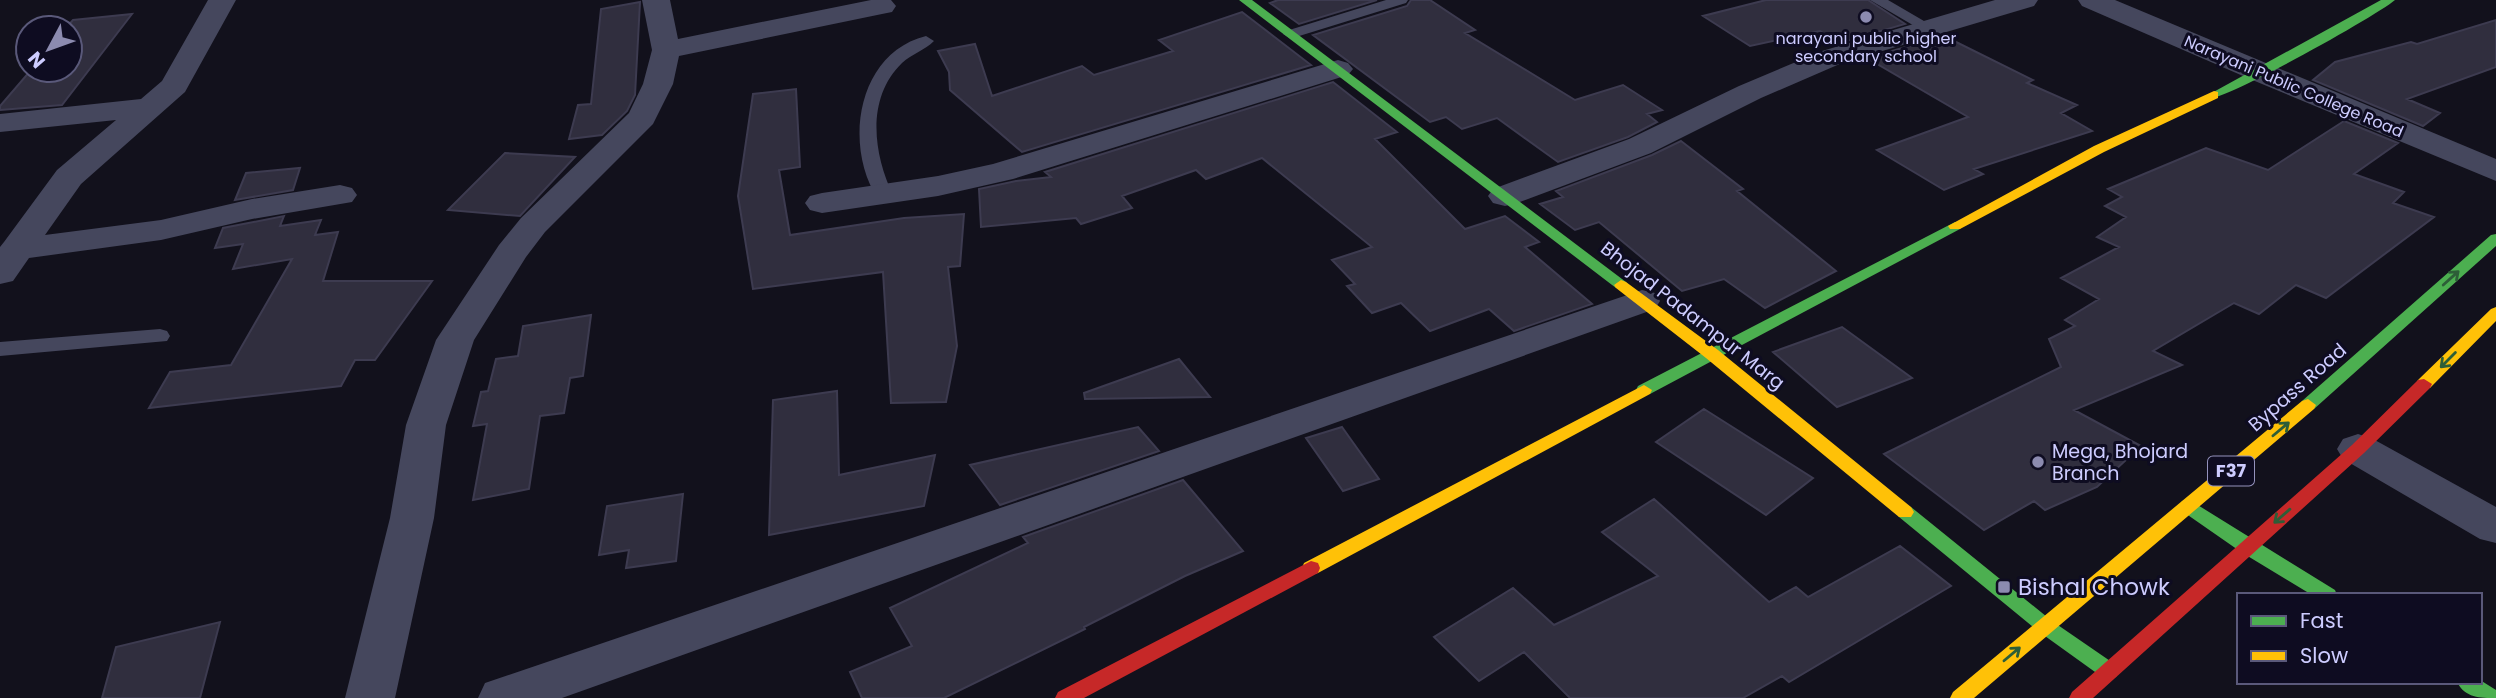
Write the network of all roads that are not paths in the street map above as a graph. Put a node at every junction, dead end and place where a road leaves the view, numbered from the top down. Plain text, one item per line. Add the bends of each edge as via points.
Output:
1 (222, 0) edge
2 (656, 0) edge
3 (1245, 0) edge
4 (1401, 0) edge
5 (1877, 0) edge
6 (2024, 0) edge
7 (2092, 0) edge
8 (2389, 0) edge
9 (882, 6) dead end
10 (1928, 28) junction
11 (1290, 34) junction
12 (926, 41) dead end
13 (666, 50) junction
14 (1338, 69) junction
15 (2260, 73) junction
16 (152, 107) junction
17 (0, 123) edge
18 (2496, 171) edge
19 (340, 195) dead end
20 (884, 195) junction
21 (1505, 196) junction
22 (822, 204) dead end
23 (2496, 237) edge
24 (5, 263) edge
25 (1642, 301) junction
26 (2496, 312) edge
27 (160, 336) dead end
28 (0, 349) edge
29 (1712, 354) junction
30 (2358, 449) junction
31 (2189, 506) junction
32 (2496, 527) edge
33 (2248, 547) junction
34 (2325, 593) edge
35 (2045, 626) junction
36 (2109, 671) junction
37 (2470, 684) edge
38 (370, 698) edge
39 (503, 698) edge
40 (1065, 698) edge
41 (1960, 698) edge
42 (2079, 698) edge
43 (2491, 698) edge

1 - 16 street via 174,86
2 - 13 street
3 - 11 main road, Bhojad Padampur Marg
4 - 11 lane
5 - 10 lane
6 - 10 street
7 - 15 street, Narayani Public College Road
8 - 15 main road
9 - 13 street
10 - 21 street via 1791,73 1640,146
11 - 14 main road, Bhojad Padampur Marg
12 - 20 lane via 897,58 883,76 870,108 866,133 872,174
13 - 38 street via 658,84 642,117 533,225 455,340 426,425 411,517
14 - 20 street via 1001,172
14 - 21 main road, Bhojad Padampur Marg
15 - 18 street, Narayani Public College Road
15 - 29 main road via 2099,149
16 - 17 street
16 - 24 street via 69,177
19 - 24 street via 252,209
20 - 22 street
21 - 25 main road, Bhojad Padampur Marg
31 -> 23 main road, Bypass Road / F37
25 - 29 main road, Bhojad Padampur Marg
25 - 39 street
26 -> 30 main road
27 - 28 lane
29 - 35 main road, Bhojad Padampur Marg
29 - 40 main road
30 - 32 street
30 -> 33 main road
31 - 33 main road
31 - 35 main road, Bypass Road / F37
33 - 34 main road
33 - 36 main road
35 - 36 main road, Bhojad Padampur Marg
41 -> 35 main road, Bypass Road / F37
36 - 42 main road
37 - 43 main road

